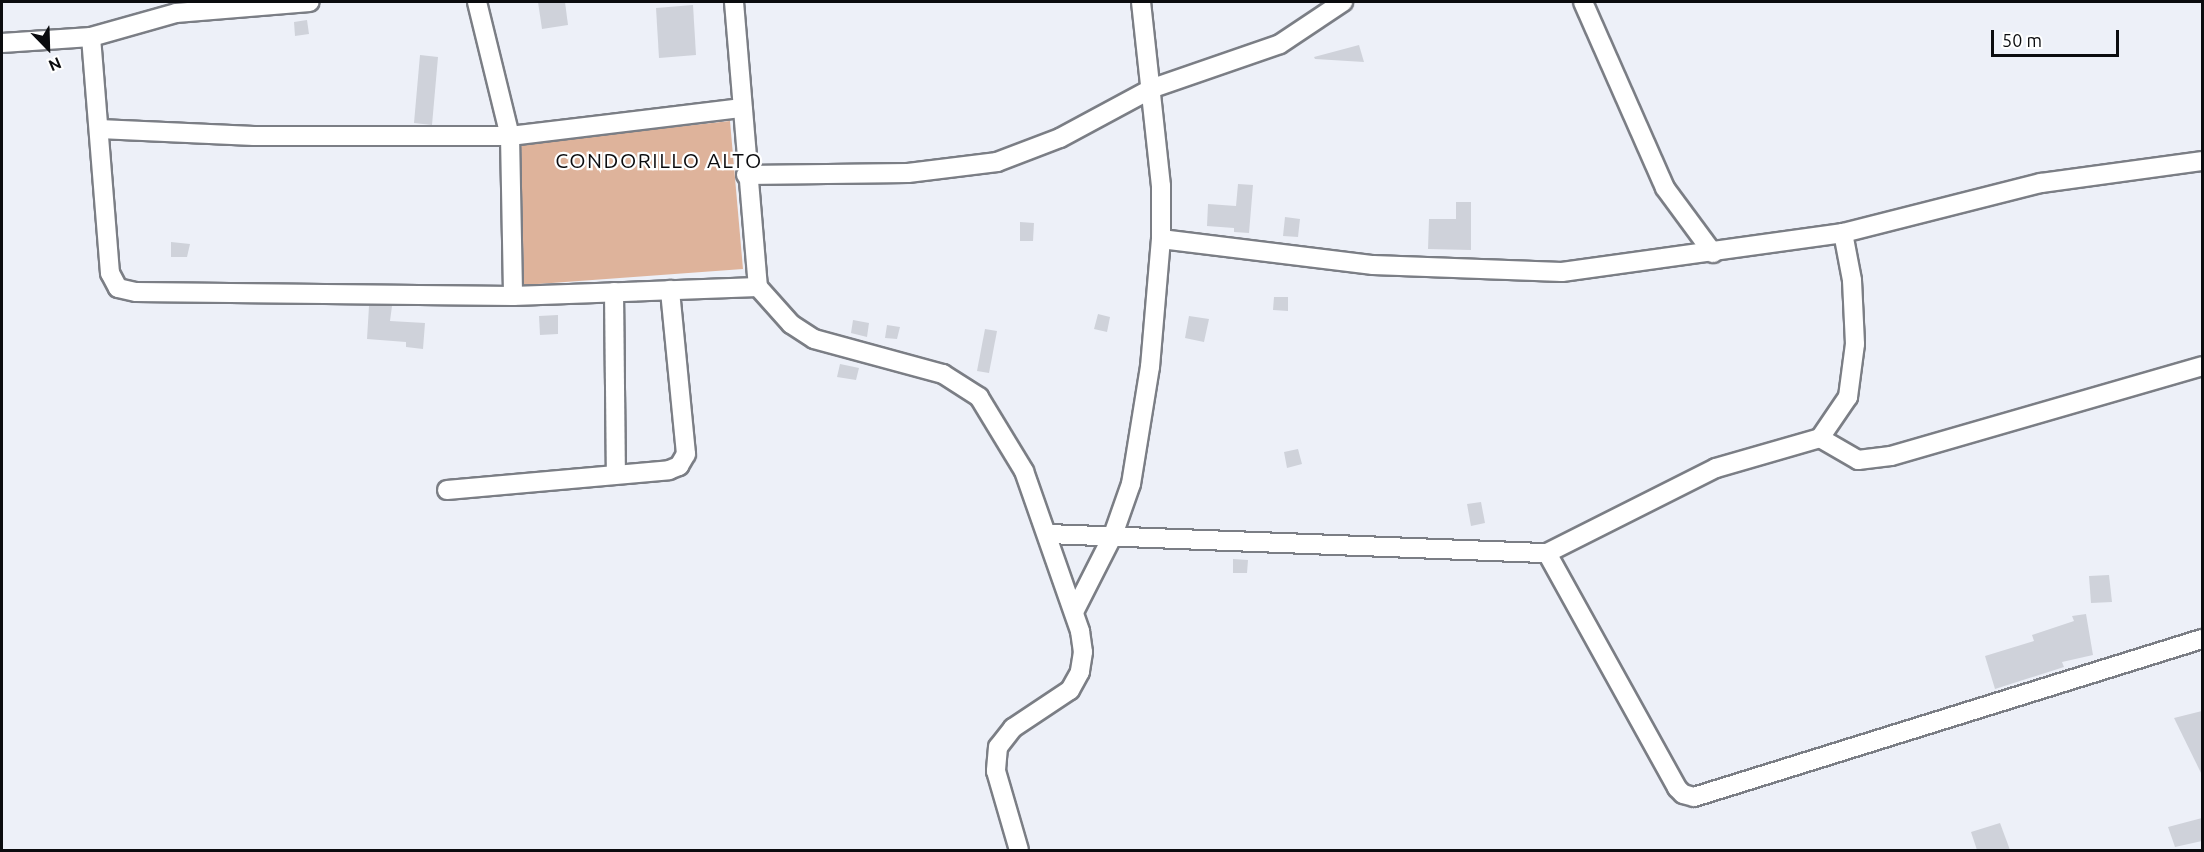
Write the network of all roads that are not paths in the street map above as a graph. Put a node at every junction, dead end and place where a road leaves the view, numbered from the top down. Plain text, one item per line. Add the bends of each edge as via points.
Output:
1 (310, 2) edge
2 (477, 2) edge
3 (734, 2) edge
4 (1141, 2) edge
5 (1342, 2) edge
6 (1583, 2) edge
7 (175, 7) edge
8 (91, 37) junction
9 (2, 43) edge
10 (1153, 88) junction
11 (741, 108) junction
12 (99, 129) junction
13 (510, 136) junction
14 (2202, 161) edge
15 (746, 176) junction
16 (1843, 233) junction
17 (1161, 240) junction
18 (1713, 253) junction
19 (758, 287) junction
20 (670, 290) junction
21 (614, 292) junction
22 (513, 296) junction
23 (2202, 366) edge
24 (1820, 438) junction
25 (616, 474) junction
26 (447, 490) dead end
27 (1048, 534) junction
28 (1113, 535) junction
29 (1547, 553) junction
30 (1074, 612) junction
31 (2202, 639) edge
32 (1018, 850) edge

1 - 7 street
2 - 13 street
3 - 11 street
4 - 10 street
5 - 10 street via 1280,44
6 - 18 street via 1665,188
7 - 8 street
8 - 9 street
8 - 12 street
10 - 15 street via 1060,138 997,162 908,173
10 - 17 street
11 - 13 street
11 - 15 street
12 - 13 street via 254,136
12 - 22 street via 110,273 118,288 136,292
13 - 22 street
14 - 16 street via 2041,183
15 - 19 street
16 - 18 street
16 - 24 street via 1852,280 1855,344 1848,397
17 - 18 street via 1373,265 1562,272
17 - 28 street via 1150,367 1133,472
19 - 20 street
19 - 27 street via 791,324 814,339 943,374 971,390 1024,471
20 - 21 street
20 - 25 street via 686,454 679,466 669,470
21 - 22 street
21 - 25 street
23 - 24 street via 1891,456 1858,460
24 - 29 street via 1716,468
25 - 26 street
27 - 28 street
27 - 30 street
28 - 29 street
28 - 30 street
29 - 31 street via 1677,788 1694,797
30 - 32 street via 1083,651 1080,672 1070,690 1004,736 995,759

